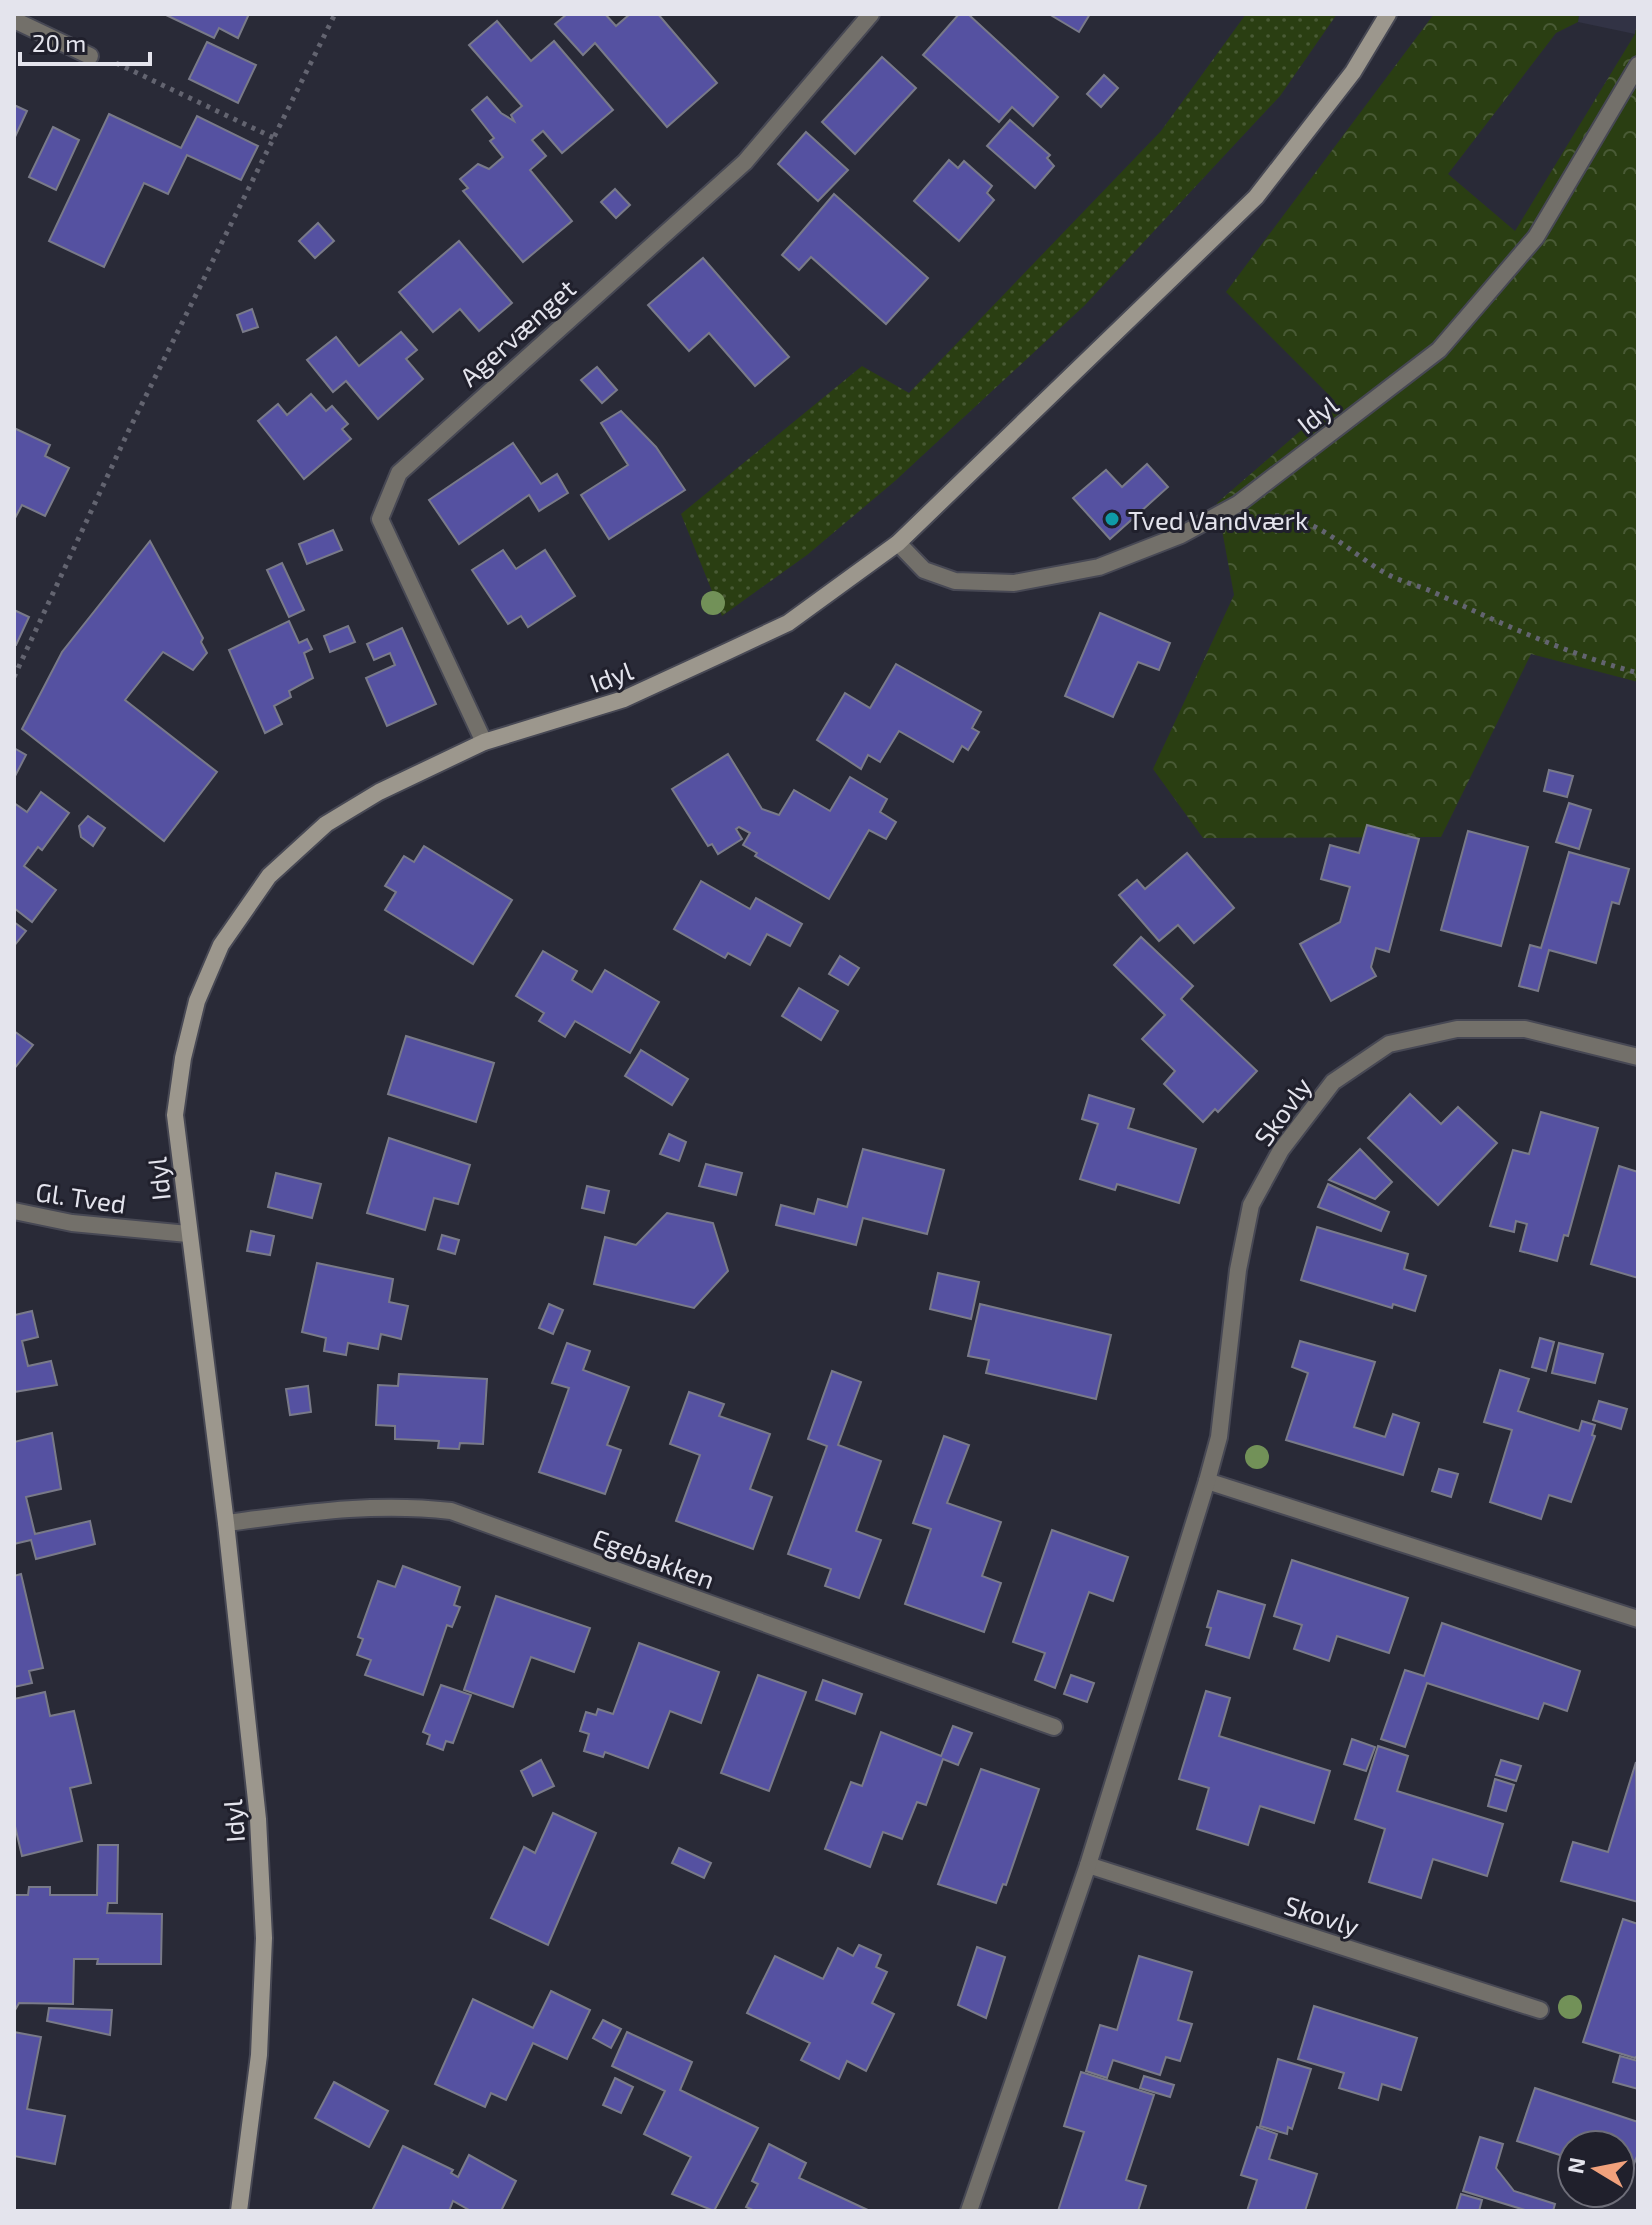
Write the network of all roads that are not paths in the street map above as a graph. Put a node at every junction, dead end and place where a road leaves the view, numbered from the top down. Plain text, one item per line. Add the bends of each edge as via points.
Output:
1 (871, 14) edge
2 (1388, 14) edge
3 (14, 20) edge
4 (90, 56) road end
5 (1638, 65) edge
6 (898, 543) junction
7 (484, 742) junction
8 (1638, 1057) edge
9 (14, 1211) edge
10 (188, 1234) junction
11 (1207, 1481) junction
12 (226, 1523) junction
13 (1638, 1619) edge
14 (1054, 1727) dead end
15 (1088, 1865) junction
16 (1540, 2010) dead end
17 (239, 2211) edge
18 (969, 2211) edge

1 - 7 street, Agervænget via 745,162 399,473 380,519
2 - 6 street, Idyl via 1353,72 1256,197
3 - 4 street
5 - 6 street, Idyl via 1536,237 1439,350 1238,504 1181,535 1099,567 1014,583 944,577 924,570
6 - 7 street, Idyl via 788,623 624,699
7 - 10 street, Idyl via 326,824 269,876 221,945 197,1001 175,1115
8 - 11 street, Skovly via 1525,1029 1457,1029 1389,1044 1333,1082 1281,1150 1251,1205 1219,1437
9 - 10 street, Gl. Tved via 72,1223
10 - 12 street, Idyl
11 - 13 street
11 - 15 street, Skovly
12 - 14 street, Egebakken via 356,1507 451,1511
12 - 17 street, Idyl via 258,1819 264,1938 259,2055
15 - 16 street, Skovly
15 - 18 street, Skovly

